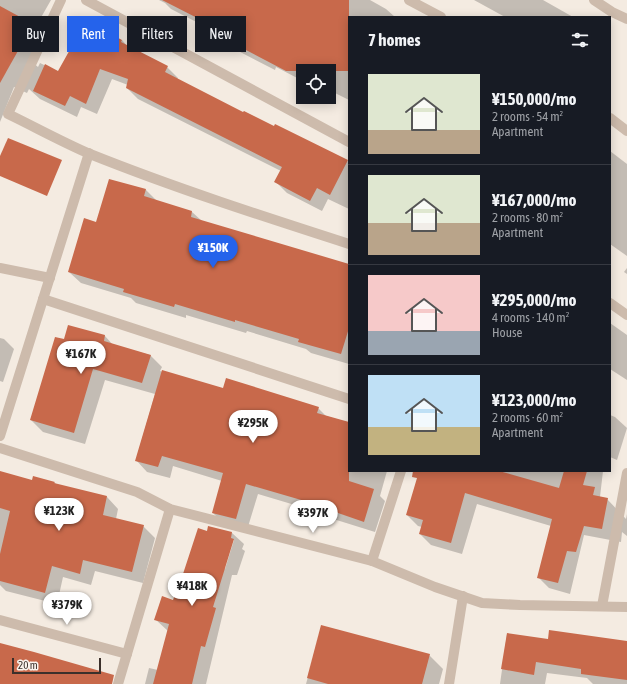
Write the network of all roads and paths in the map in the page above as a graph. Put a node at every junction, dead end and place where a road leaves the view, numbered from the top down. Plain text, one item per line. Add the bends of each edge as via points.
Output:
1 (61, 0) edge
2 (86, 0) edge
3 (409, 0) edge
4 (594, 0) edge
5 (439, 16) edge
6 (627, 19) edge
7 (611, 119) edge
8 (627, 131) edge
9 (348, 141) edge
10 (89, 153) junction
11 (348, 244) edge
12 (0, 268) edge
13 (50, 278) junction
14 (43, 299) junction
15 (611, 304) edge
16 (627, 315) edge
17 (348, 399) edge
18 (0, 436) edge
19 (0, 448) edge
20 (400, 472) edge
21 (627, 473) edge
22 (170, 508) junction
23 (372, 561) junction
24 (463, 596) junction
25 (602, 606) junction
26 (627, 607) edge
27 (0, 620) edge
28 (127, 654) junction
29 (118, 684) edge
30 (449, 684) edge

1 - 10 street via 8,114
2 - 9 street
3 - 5 street
4 - 6 street
7 - 8 street
10 - 11 street via 236,208
10 - 13 street
12 - 13 street
13 - 14 street
14 - 17 street
14 - 18 street
15 - 16 street
19 - 22 street via 137,492
20 - 23 street
21 - 25 street
22 - 23 street
22 - 28 street
23 - 24 street
24 - 25 street via 482,603
24 - 30 street
25 - 26 street
27 - 28 street
28 - 29 street

